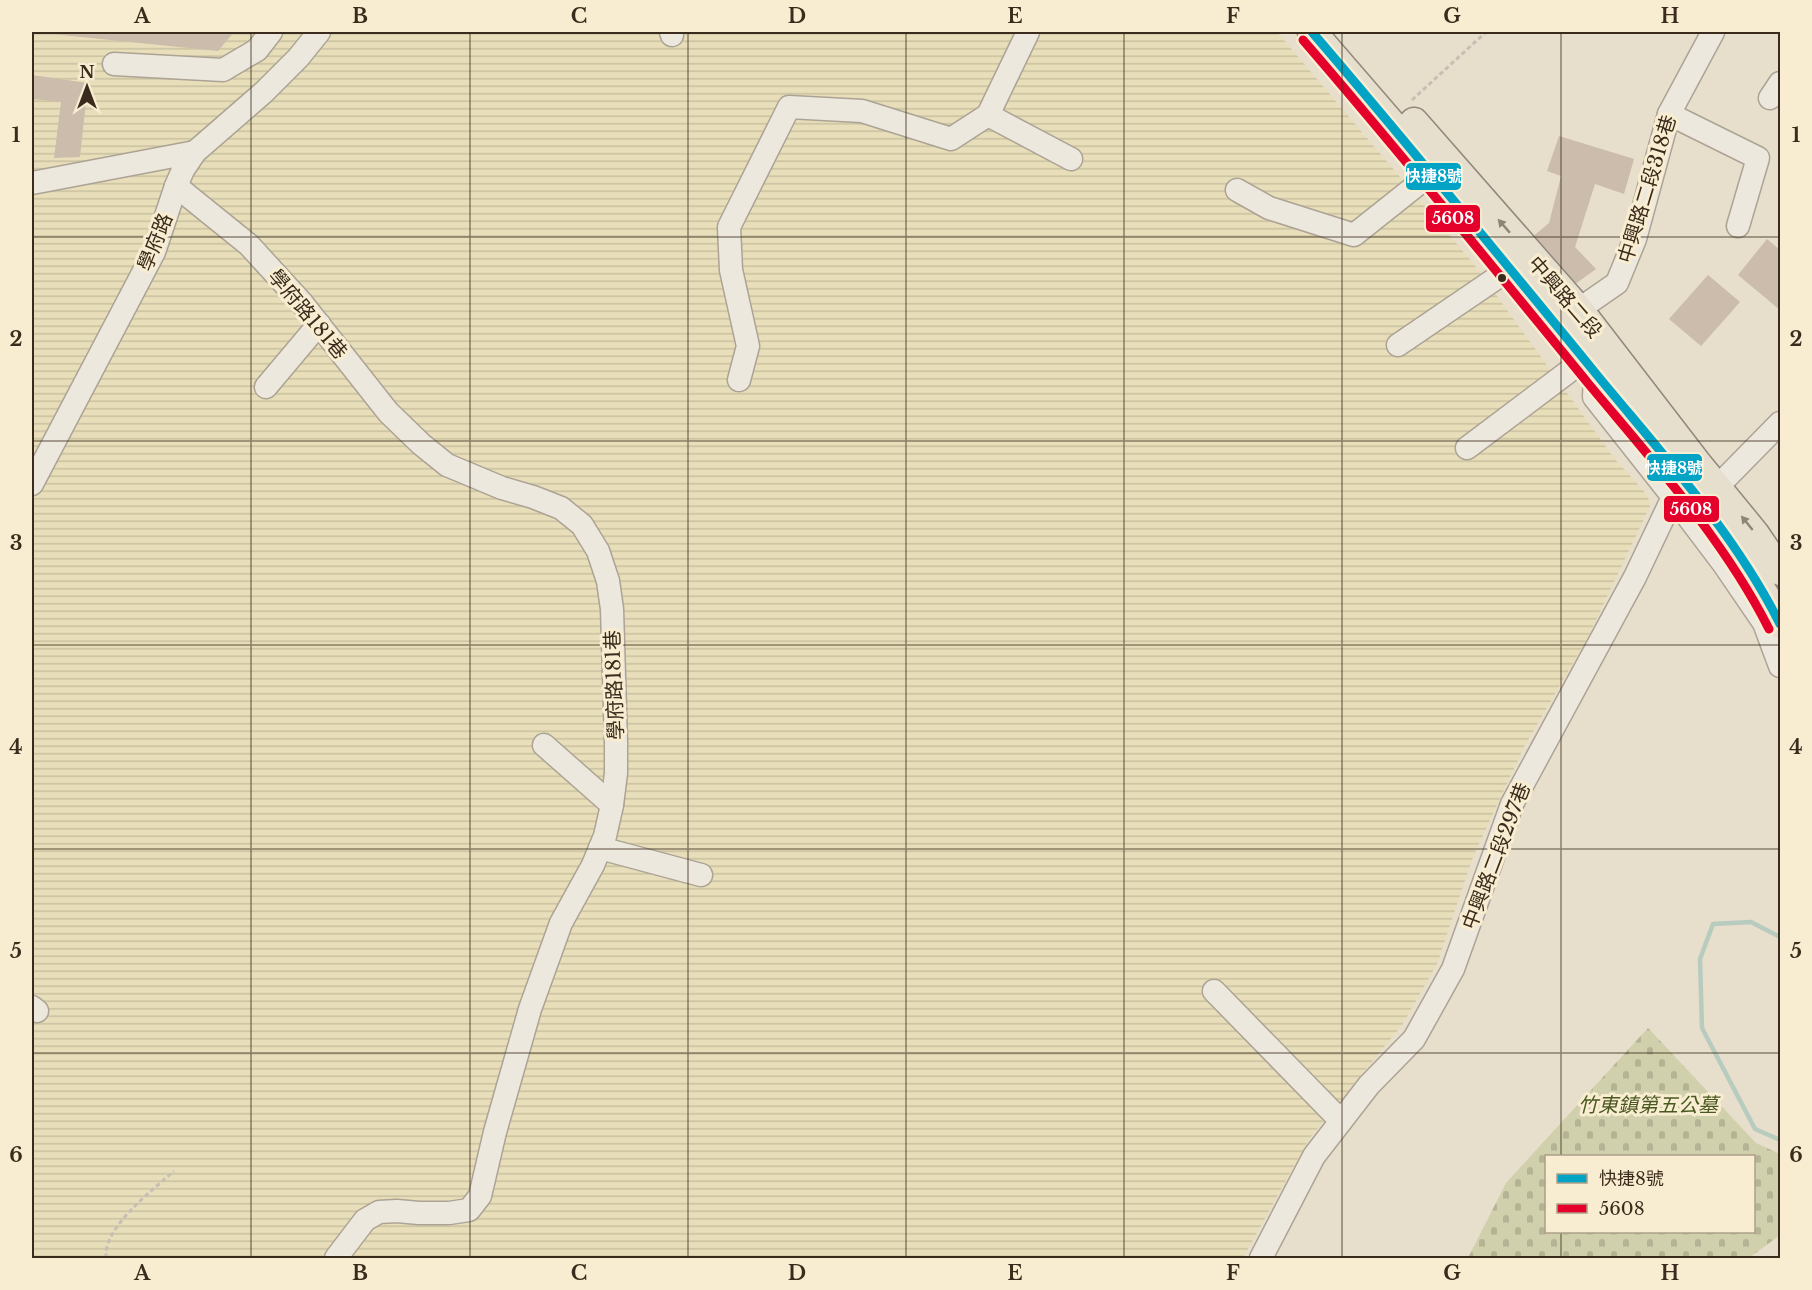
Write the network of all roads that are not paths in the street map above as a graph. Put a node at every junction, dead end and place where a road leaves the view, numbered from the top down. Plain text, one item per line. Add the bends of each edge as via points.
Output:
1 (271, 32) edge
2 (319, 32) edge
3 (1028, 32) edge
4 (1312, 32) edge
5 (1339, 32) edge
6 (1713, 32) edge
7 (114, 64) dead end
8 (1669, 114) junction
9 (988, 115) junction
10 (1395, 115) junction
11 (195, 152) junction
12 (1071, 159) dead end
13 (1432, 173) junction
14 (32, 183) edge
15 (176, 186) junction
16 (1237, 190) dead end
17 (1738, 226) dead end
18 (1521, 262) junction
19 (1568, 317) junction
20 (319, 324) junction
21 (1398, 345) dead end
22 (1599, 366) junction
23 (739, 380) dead end
24 (266, 387) dead end
25 (1780, 423) edge
26 (1467, 448) dead end
27 (32, 484) edge
28 (1696, 495) junction
29 (1780, 570) edge
30 (1780, 624) edge
31 (1780, 666) edge
32 (544, 746) dead end
33 (612, 805) junction
34 (600, 848) junction
35 (701, 875) dead end
36 (1214, 991) dead end
37 (1341, 1121) junction
38 (336, 1258) edge
39 (1261, 1258) edge

1 - 7 street via 257,50 223,70
2 - 11 street, 學府路 via 264,92
3 - 9 street
4 - 10 main road, 中興路二段
5 - 10 main road, 中興路二段
6 - 8 street, 中興路二段318巷
8 - 17 street via 1758,158
8 - 19 street, 中興路二段318巷 via 1635,239 1617,283
9 - 12 street
9 - 23 street via 951,139 862,111 789,107 729,227 731,270 748,346
10 - 13 main road, 中興路二段
18 -> 10 main road, 中興路二段
11 - 14 street
11 - 15 street, 學府路
13 - 16 street via 1354,235 1269,208
13 - 18 main road, 中興路二段
15 - 20 street, 學府路181巷 via 249,245
15 - 27 street, 學府路 via 154,252
18 - 19 main road, 中興路二段
18 - 21 street
19 - 22 main road, 中興路二段
20 - 24 street
20 - 33 street, 學府路181巷 via 388,412 421,444 447,465 561,508 582,525 598,551 612,609 616,743
22 - 26 street
22 - 28 main road, 中興路二段
22 - 28 street via 1594,398
25 - 28 street, 中興路二段297巷
29 -> 28 main road, 中興路二段 via 1755,534
28 - 30 main road, 中興路二段 via 1732,543
28 - 31 street via 1723,563 1764,623
28 - 37 street, 中興路二段297巷 via 1635,577 1512,804 1453,969 1414,1039 1368,1085
32 - 33 street
33 - 34 street, 學府路181巷
34 - 35 street
34 - 38 street, 學府路181巷 via 561,923 530,1010 480,1197 469,1210 449,1213 379,1212 365,1220
36 - 37 street
37 - 39 street, 中興路二段297巷 via 1314,1156

